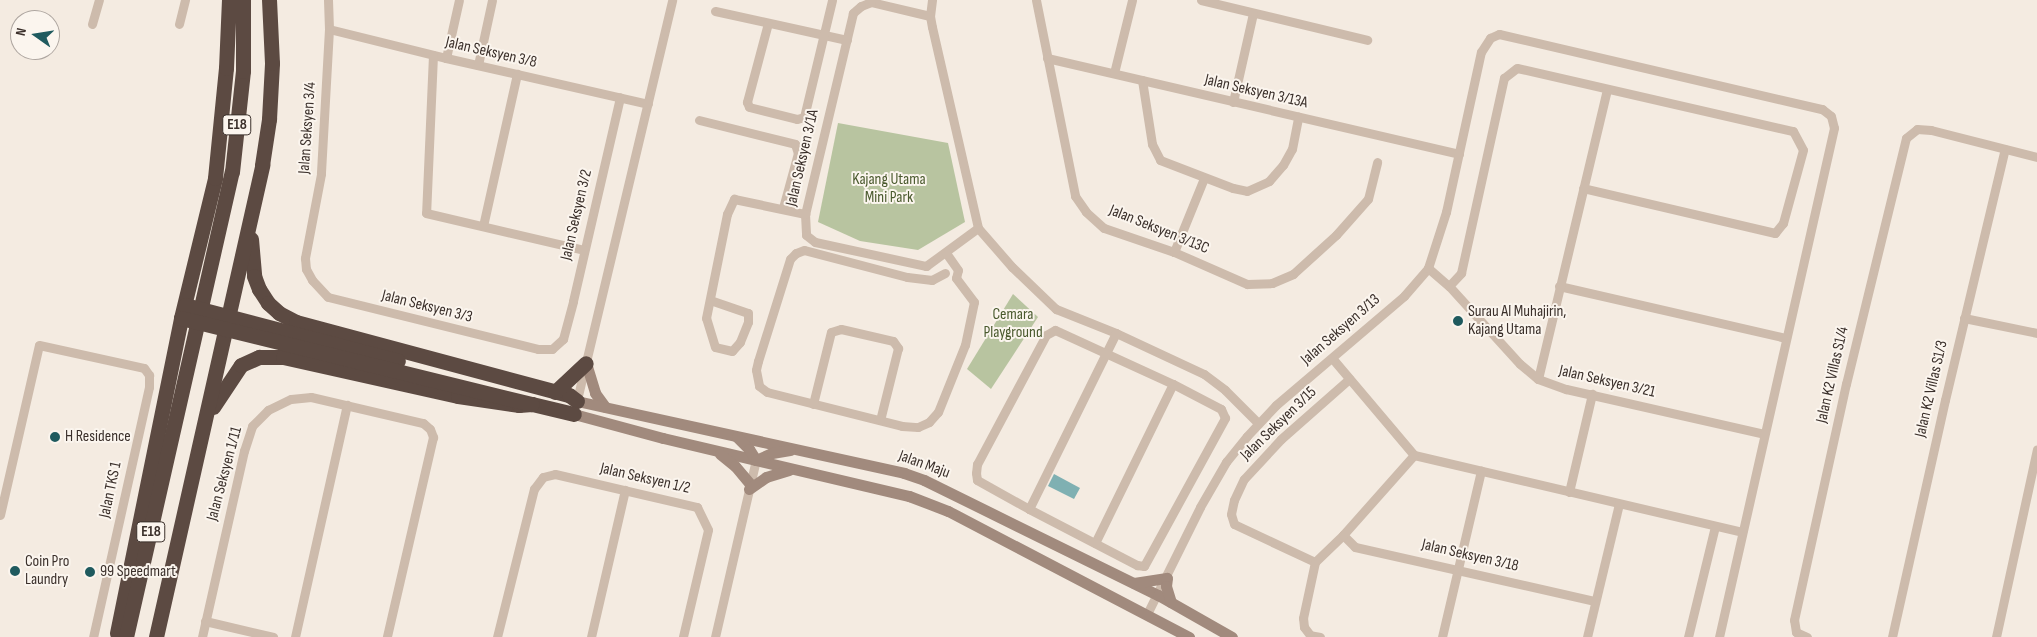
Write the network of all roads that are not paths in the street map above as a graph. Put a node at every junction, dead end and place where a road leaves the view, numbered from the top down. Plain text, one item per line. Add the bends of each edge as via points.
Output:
1 (99, 0) edge
2 (185, 0) edge
3 (229, 0) edge
4 (243, 0) edge
5 (269, 0) edge
6 (328, 0) edge
7 (459, 0) edge
8 (492, 0) edge
9 (672, 0) edge
10 (832, 0) edge
11 (932, 0) edge
12 (1036, 0) edge
13 (1132, 0) edge
14 (1201, 0) edge
15 (715, 11) dead end
16 (1253, 13) junction
17 (930, 16) junction
18 (768, 23) junction
19 (92, 24) dead end
20 (179, 24) dead end
21 (329, 28) junction
22 (825, 35) junction
23 (846, 40) junction
24 (1367, 40) dead end
25 (433, 55) junction
26 (446, 58) junction
27 (1047, 58) junction
28 (478, 66) junction
29 (1114, 73) junction
30 (516, 74) junction
31 (1142, 80) junction
32 (1606, 90) junction
33 (620, 97) junction
34 (1233, 102) junction
35 (648, 104) junction
36 (1298, 117) junction
37 (699, 120) dead end
38 (2005, 149) junction
39 (1459, 154) junction
40 (2037, 157) edge
41 (1377, 162) dead end
42 (1204, 178) junction
43 (1583, 188) junction
44 (782, 208) junction
45 (805, 214) junction
46 (251, 217) junction
47 (483, 226) junction
48 (978, 228) junction
49 (584, 250) junction
50 (1174, 252) junction
51 (946, 253) junction
52 (305, 258) joint
53 (936, 260) junction
54 (1428, 268) junction
55 (944, 274) junction
56 (956, 278) junction
57 (1449, 286) junction
58 (1559, 286) junction
59 (710, 300) junction
60 (183, 312) junction
61 (1964, 318) junction
62 (1116, 333) junction
63 (2037, 333) edge
64 (562, 338) joint
65 (1786, 338) junction
66 (1106, 354) junction
67 (1332, 358) junction
68 (586, 363) junction
69 (1349, 379) junction
70 (1538, 380) junction
71 (1173, 384) junction
72 (555, 392) junction
73 (1592, 394) junction
74 (532, 404) junction
75 (813, 404) junction
76 (347, 405) junction
77 (605, 407) junction
78 (575, 408) junction
79 (880, 420) junction
80 (1258, 423) junction
81 (203, 431) junction
82 (1764, 434) junction
83 (735, 436) junction
84 (2037, 447) edge
85 (796, 449) junction
86 (716, 451) junction
87 (1414, 455) junction
88 (756, 460) junction
89 (794, 469) junction
90 (1481, 471) junction
91 (749, 486) junction
92 (626, 490) junction
93 (1570, 492) junction
94 (1619, 504) junction
95 (1029, 510) junction
96 (0, 515) edge
97 (1715, 526) junction
98 (1742, 532) junction
99 (1343, 535) junction
100 (1095, 544) junction
101 (1316, 562) junction
102 (1458, 568) junction
103 (1167, 578) junction
104 (1134, 583) junction
105 (1158, 595) junction
106 (1595, 601) junction
107 (1171, 602) junction
108 (1147, 614) junction
109 (205, 621) junction
110 (93, 637) edge
111 (116, 637) edge
112 (126, 637) edge
113 (156, 637) edge
114 (202, 637) edge
115 (273, 637) edge
116 (295, 637) edge
117 (387, 637) edge
118 (497, 637) edge
119 (591, 637) edge
120 (684, 637) edge
121 (715, 637) edge
122 (1189, 637) edge
123 (1232, 637) edge
124 (1320, 637) edge
125 (1442, 637) edge
126 (1587, 637) edge
127 (1688, 637) edge
128 (1719, 637) edge
129 (1807, 637) edge
130 (1892, 637) edge
131 (1996, 637) edge

1 - 19 street
2 - 20 street
3 - 60 highway via 215,178
4 - 112 highway, E18 via 243,71 232,172
5 - 46 highway, E18 via 272,63 269,119
6 - 21 street, Jalan Seksyen 3/4
7 - 26 street
8 - 28 street
9 - 35 street
10 - 22 street
11 - 17 street
12 - 27 street, Jalan Seksyen 3/13C
13 - 29 street
14 - 16 street
15 - 18 street
16 - 24 street
16 - 34 street
17 - 23 street, Jalan Seksyen 3/1A via 871,2 853,13
17 - 48 street
18 - 22 street
18 - 22 street via 749,107 797,119 804,117 807,110
21 - 25 street, Jalan Seksyen 3/8
21 - 52 street, Jalan Seksyen 3/4 via 321,174
22 - 23 street
23 - 45 street, Jalan Seksyen 3/1A
25 - 26 street, Jalan Seksyen 3/8
25 - 47 street via 426,213
26 - 28 street, Jalan Seksyen 3/8
27 - 29 street, Jalan Seksyen 3/13A
27 - 50 street, Jalan Seksyen 3/13C via 1075,196 1086,212 1104,228
28 - 30 street, Jalan Seksyen 3/8
29 - 31 street, Jalan Seksyen 3/13A
30 - 33 street, Jalan Seksyen 3/8
30 - 47 street
31 - 34 street, Jalan Seksyen 3/13A
31 - 42 street via 1156,154 1160,160
32 - 43 street
32 - 43 street via 1793,131 1803,150 1783,223 1775,233
32 - 57 street via 1517,68 1504,78 1461,273
33 - 35 street, Jalan Seksyen 3/8
33 - 49 street, Jalan Seksyen 3/2
34 - 36 street, Jalan Seksyen 3/13A
35 - 68 street
36 - 39 street, Jalan Seksyen 3/13A
36 - 42 street via 1292,148 1269,181 1247,191
37 - 44 street via 795,144 798,153
38 - 40 street
38 - 61 street, Jalan K2 Villas S1/3
38 - 129 street, Jalan K2 Villas S1/4 via 1931,130 1917,129 1906,138 1846,384 1794,620 1796,632
39 - 54 street, Jalan Seksyen 3/13 via 1446,212
39 - 65 street, Jalan Seksyen 3/13 via 1481,52 1490,38 1499,34 1822,109 1831,116 1834,128
41 - 50 street, Jalan Seksyen 3/13C via 1368,199 1336,235 1293,274 1272,283 1247,284
42 - 50 street
43 - 58 street
44 - 45 street
44 - 59 street via 734,199 729,205
45 - 53 street, Jalan Seksyen 3/1A via 806,235 815,242 926,266
46 - 72 highway via 254,276 268,303 279,313 296,322
46 - 81 highway, E18
47 - 49 street
48 - 51 street, Jalan Seksyen 3/1A
48 - 62 street via 1012,267 1056,309
49 - 64 street, Jalan Seksyen 3/2
51 - 53 street, Jalan Seksyen 3/1A
51 - 56 street via 958,270
52 - 64 street, Jalan Seksyen 3/3 via 312,280 328,297 538,348 552,349
53 - 55 street
54 - 57 street, Jalan Seksyen 3/21
54 - 67 street, Jalan Seksyen 3/13 via 1404,296
55 - 56 street via 947,278
55 - 75 street via 932,280 907,277 804,250 790,259 758,361 756,378 759,386 767,392
56 - 79 street via 974,302 965,345 938,412 929,422 918,427
57 - 70 street, Jalan Seksyen 3/21
58 - 65 street
58 - 70 street
59 - 59 street via 748,313 740,342 732,351 715,347 706,318
60 - 74 highway, bridge
60 - 78 highway, bridge via 566,402
60 - 111 highway
61 - 63 street
61 - 130 street, Jalan K2 Villas S1/3
62 - 66 street
62 - 80 street via 1204,374
65 - 82 street
66 - 71 street
66 - 95 street
66 - 95 street via 1055,330 1046,335 978,464 978,480
67 - 69 street
67 - 80 street, Jalan Seksyen 3/13
68 - 72 highway
68 - 77 street via 595,393
68 - 78 street
69 - 87 street
69 - 101 street, Jalan Seksyen 3/15 via 1281,439 1244,479 1231,514 1234,524
70 - 73 street, Jalan Seksyen 3/21
71 - 100 street
71 - 100 street via 1221,408 1225,418 1144,566 1137,566
72 - 78 highway via 569,395
73 - 82 street, Jalan Seksyen 3/21
73 - 93 street
74 - 78 highway
74 - 81 highway via 458,396 282,357 259,357 241,365 228,381
75 - 79 street
75 - 79 street via 831,332 841,329 893,341 898,348
76 - 109 street, Jalan Seksyen 1/11 via 311,397 291,400 268,410 252,426
76 - 116 street
76 - 117 street, Jalan Seksyen 1/11 via 422,423 430,429 433,437
77 - 78 street, Jalan Maju
77 - 83 street, Jalan Maju
78 - 86 street, Jalan Maju
80 - 103 street, Jalan Seksyen 3/13 via 1217,477
81 - 113 highway, E18
82 - 98 street
83 - 85 street, Jalan Maju
83 - 88 street
84 - 131 street
85 - 88 street via 772,453
85 - 104 street, Jalan Maju via 924,480
86 - 88 street, Jalan Maju
86 - 91 street via 735,466
87 - 90 street
87 - 99 street
88 - 89 street, Jalan Maju
88 - 91 street
89 - 91 street
89 - 108 street, Jalan Maju via 909,496 932,505
90 - 93 street
90 - 102 street
91 - 121 street
92 - 118 street, Jalan Seksyen 1/2 via 555,474 543,477 530,501
92 - 119 street
92 - 120 street, Jalan Seksyen 1/2 via 697,507 704,518 708,530
93 - 94 street
94 - 97 street
94 - 106 street
95 - 100 street
96 - 110 street, Jalan TKS 1 via 39,345 144,368 149,375 149,387
97 - 98 street
97 - 127 street
98 - 128 street
99 - 101 street
99 - 102 street, Jalan Seksyen 3/18 via 1355,547
101 - 124 street via 1303,618 1304,628 1310,635
102 - 106 street, Jalan Seksyen 3/18
102 - 125 street
103 - 104 street
103 - 105 street, Jalan Seksyen 3/13
103 - 107 street
104 - 105 street, Jalan Maju
105 - 107 street, Jalan Maju
105 - 108 street, Jalan Seksyen 3/13
106 - 126 street
107 - 123 street, Jalan Maju
108 - 122 street, Jalan Maju
109 - 114 street, Jalan Seksyen 1/11
109 - 115 street

